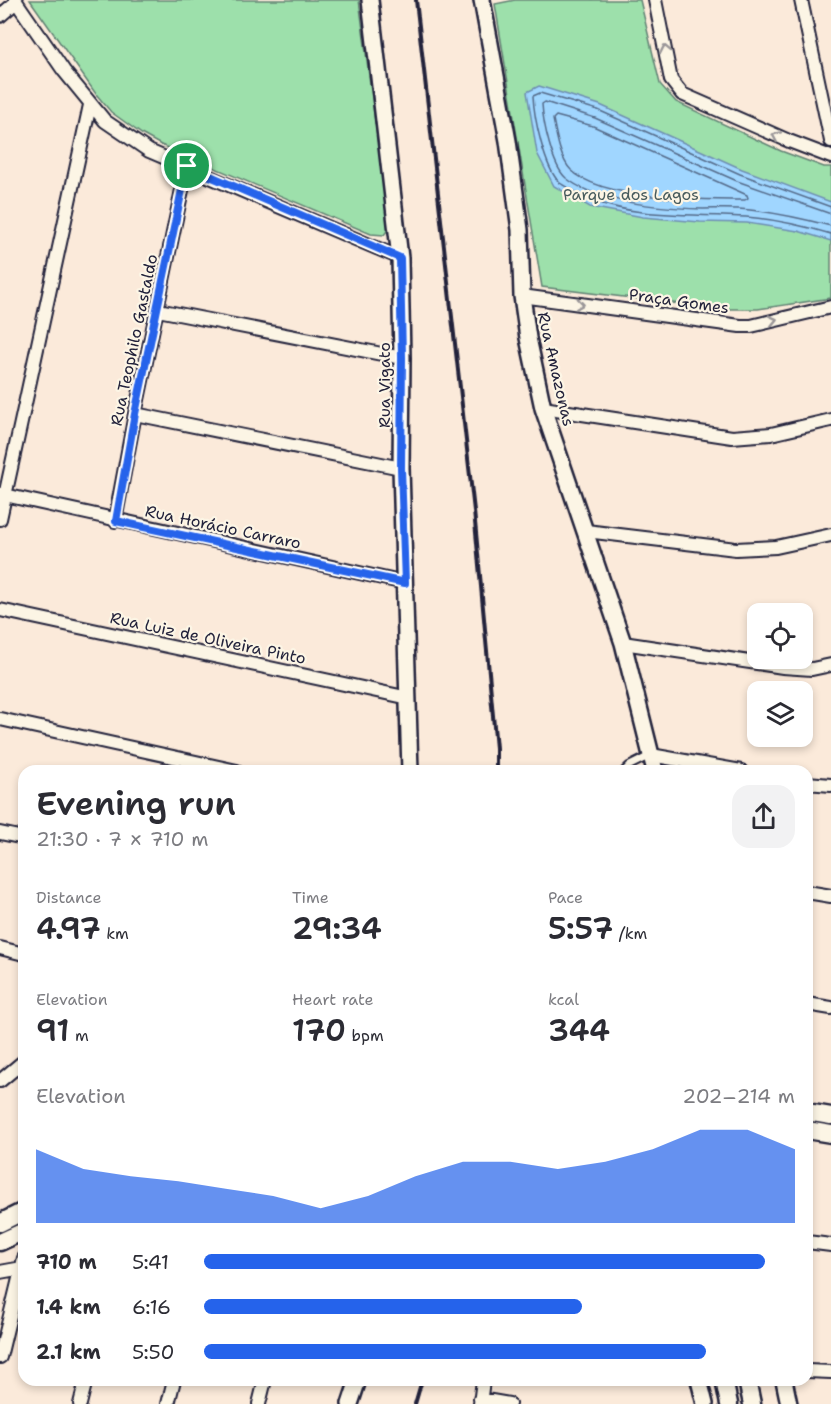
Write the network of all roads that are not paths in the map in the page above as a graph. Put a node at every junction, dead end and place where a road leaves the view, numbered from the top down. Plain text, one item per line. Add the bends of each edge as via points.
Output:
1 (370, 0) edge
2 (482, 0) edge
3 (655, 0) edge
4 (801, 0) edge
5 (16, 1) edge
6 (0, 16) edge
7 (90, 105) junction
8 (831, 141) edge
9 (831, 157) edge
10 (187, 166) junction
11 (400, 258) junction
12 (522, 296) junction
13 (831, 307) edge
14 (158, 310) junction
15 (402, 358) junction
16 (543, 408) junction
17 (135, 414) junction
18 (831, 420) edge
19 (401, 468) junction
20 (3, 495) edge
21 (0, 519) edge
22 (116, 521) junction
23 (586, 531) junction
24 (831, 535) edge
25 (405, 583) junction
26 (0, 610) edge
27 (623, 643) junction
28 (831, 665) edge
29 (409, 698) junction
30 (0, 719) edge
31 (651, 755) junction
32 (210, 765) edge
33 (410, 765) edge
34 (631, 765) edge
35 (654, 765) edge
36 (707, 765) edge
37 (813, 784) edge
38 (831, 785) edge
39 (0, 833) edge
40 (18, 837) edge
41 (813, 893) edge
42 (831, 896) edge
43 (0, 948) edge
44 (18, 952) edge
45 (813, 1005) edge
46 (831, 1008) edge
47 (18, 1066) edge
48 (0, 1081) edge
49 (813, 1113) edge
50 (831, 1116) edge
51 (813, 1131) edge
52 (831, 1134) edge
53 (18, 1214) edge
54 (0, 1223) edge
55 (18, 1234) edge
56 (0, 1242) edge
57 (813, 1243) edge
58 (831, 1245) edge
59 (18, 1265) edge
60 (0, 1272) edge
61 (18, 1283) edge
62 (0, 1357) edge
63 (813, 1371) edge
64 (831, 1372) edge
65 (84, 1386) edge
66 (172, 1386) edge
67 (264, 1386) edge
68 (356, 1386) edge
69 (482, 1386) edge
70 (700, 1386) edge
71 (725, 1386) edge
72 (748, 1386) edge
73 (785, 1386) edge
74 (480, 1401) edge
75 (80, 1404) edge
76 (168, 1404) edge
77 (259, 1404) edge
78 (351, 1404) edge
79 (508, 1404) edge
80 (705, 1404) edge
81 (729, 1404) edge
82 (752, 1404) edge
83 (789, 1404) edge

1 - 11 street, Rua Vigato
2 - 12 street, Rua Amazonas via 508,141 520,230
9 -> 3 street via 682,94 671,80
4 - 8 street
5 - 6 street
5 - 7 street
7 - 10 street via 105,122 149,151
7 - 20 street
10 - 11 street
10 - 14 street, Rua Teophilo Gastaldo
11 - 15 street, Rua Vigato
12 -> 13 street, Praça Gomes via 740,326
12 - 16 street, Rua Amazonas
14 - 15 street
14 - 17 street, Rua Teophilo Gastaldo
15 - 19 street, Rua Vigato
16 - 18 street via 732,436 771,434
16 - 23 street, Rua Amazonas
17 - 19 street
17 - 22 street, Rua Teophilo Gastaldo
19 - 25 street, Rua Vigato
20 - 21 street
20 - 22 street, Rua Horácio Carraro
22 - 25 street, Rua Horácio Carraro
23 - 24 street via 736,549 776,547
23 - 27 street, Rua Amazonas
25 - 29 street, Rua Vigato
26 - 29 street, Rua Luiz de Oliveira Pinto
27 - 28 street via 783,667 812,669
27 - 31 street, Rua Amazonas
29 - 33 street, Rua Vigato
30 - 32 street
31 - 34 lane
31 - 35 street, Rua Amazonas
31 - 36 street
37 - 38 street
39 - 40 street
41 - 42 street
43 - 44 street
45 - 46 street
47 - 48 street
49 - 50 main road
51 - 52 main road
53 - 54 main road
55 - 56 main road
57 - 58 street
59 - 60 street
61 - 62 street
63 - 64 street
65 - 75 street
66 - 76 street
67 - 77 street
68 - 78 street
69 - 74 street
70 - 80 street
71 - 81 main road
72 - 82 main road
73 - 83 street
74 - 79 street

